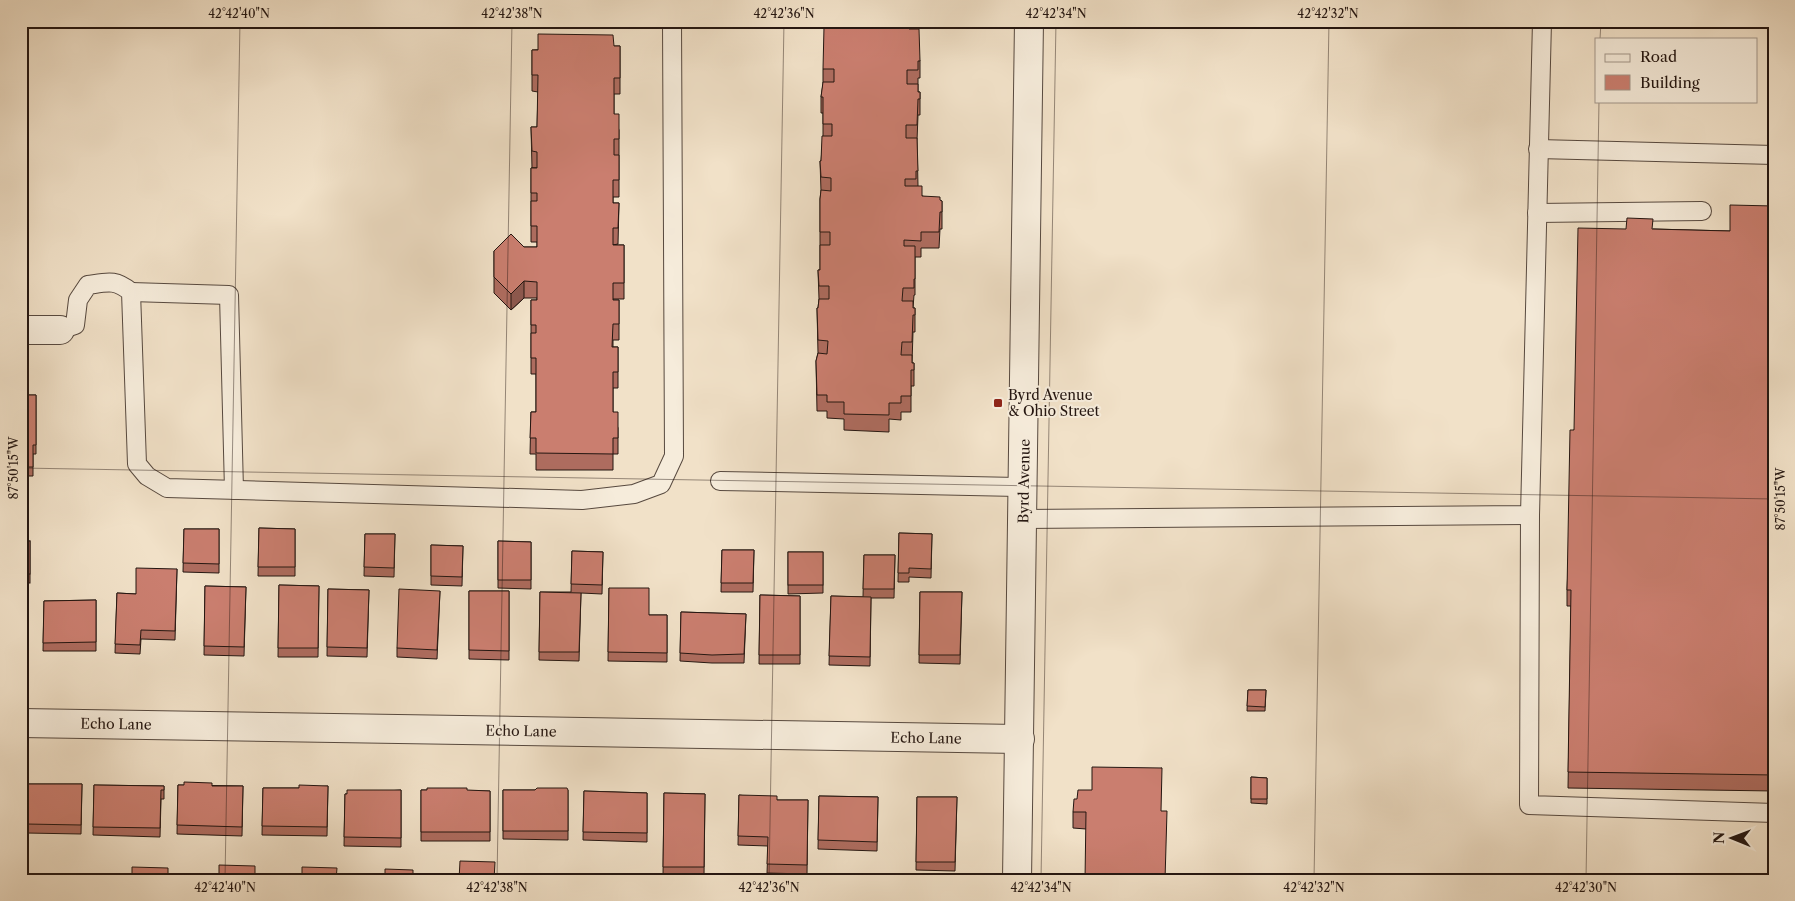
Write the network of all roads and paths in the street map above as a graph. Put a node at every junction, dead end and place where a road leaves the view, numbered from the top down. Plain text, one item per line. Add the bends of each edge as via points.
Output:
1 (672, 21) edge
2 (1029, 21) edge
3 (1542, 21) edge
4 (1538, 150) junction
5 (1774, 155) edge
6 (1702, 211) dead end
7 (1537, 213) junction
8 (132, 292) junction
9 (21, 330) edge
10 (60, 330) joint
11 (720, 481) dead end
12 (1024, 487) junction
13 (234, 490) junction
14 (1530, 515) junction
15 (1023, 518) junction
16 (21, 723) edge
17 (1020, 739) junction
18 (1774, 813) edge
19 (1017, 880) edge

1 - 13 lane via 674,456 661,484 634,494 582,500
2 - 12 street, Byrd Avenue
3 - 4 lane
4 - 5 lane
4 - 7 lane
6 - 7 lane
7 - 14 lane
8 - 10 lane via 121,284 88,285 78,300 75,325
8 - 13 lane via 137,464 147,476 167,488
8 - 13 lane via 229,295
9 - 10 street
11 - 12 lane
12 - 15 street, Byrd Avenue
14 - 15 lane
14 - 18 lane via 1529,805
15 - 17 street, Byrd Avenue
16 - 17 street, Echo Lane
17 - 19 street, Byrd Avenue

